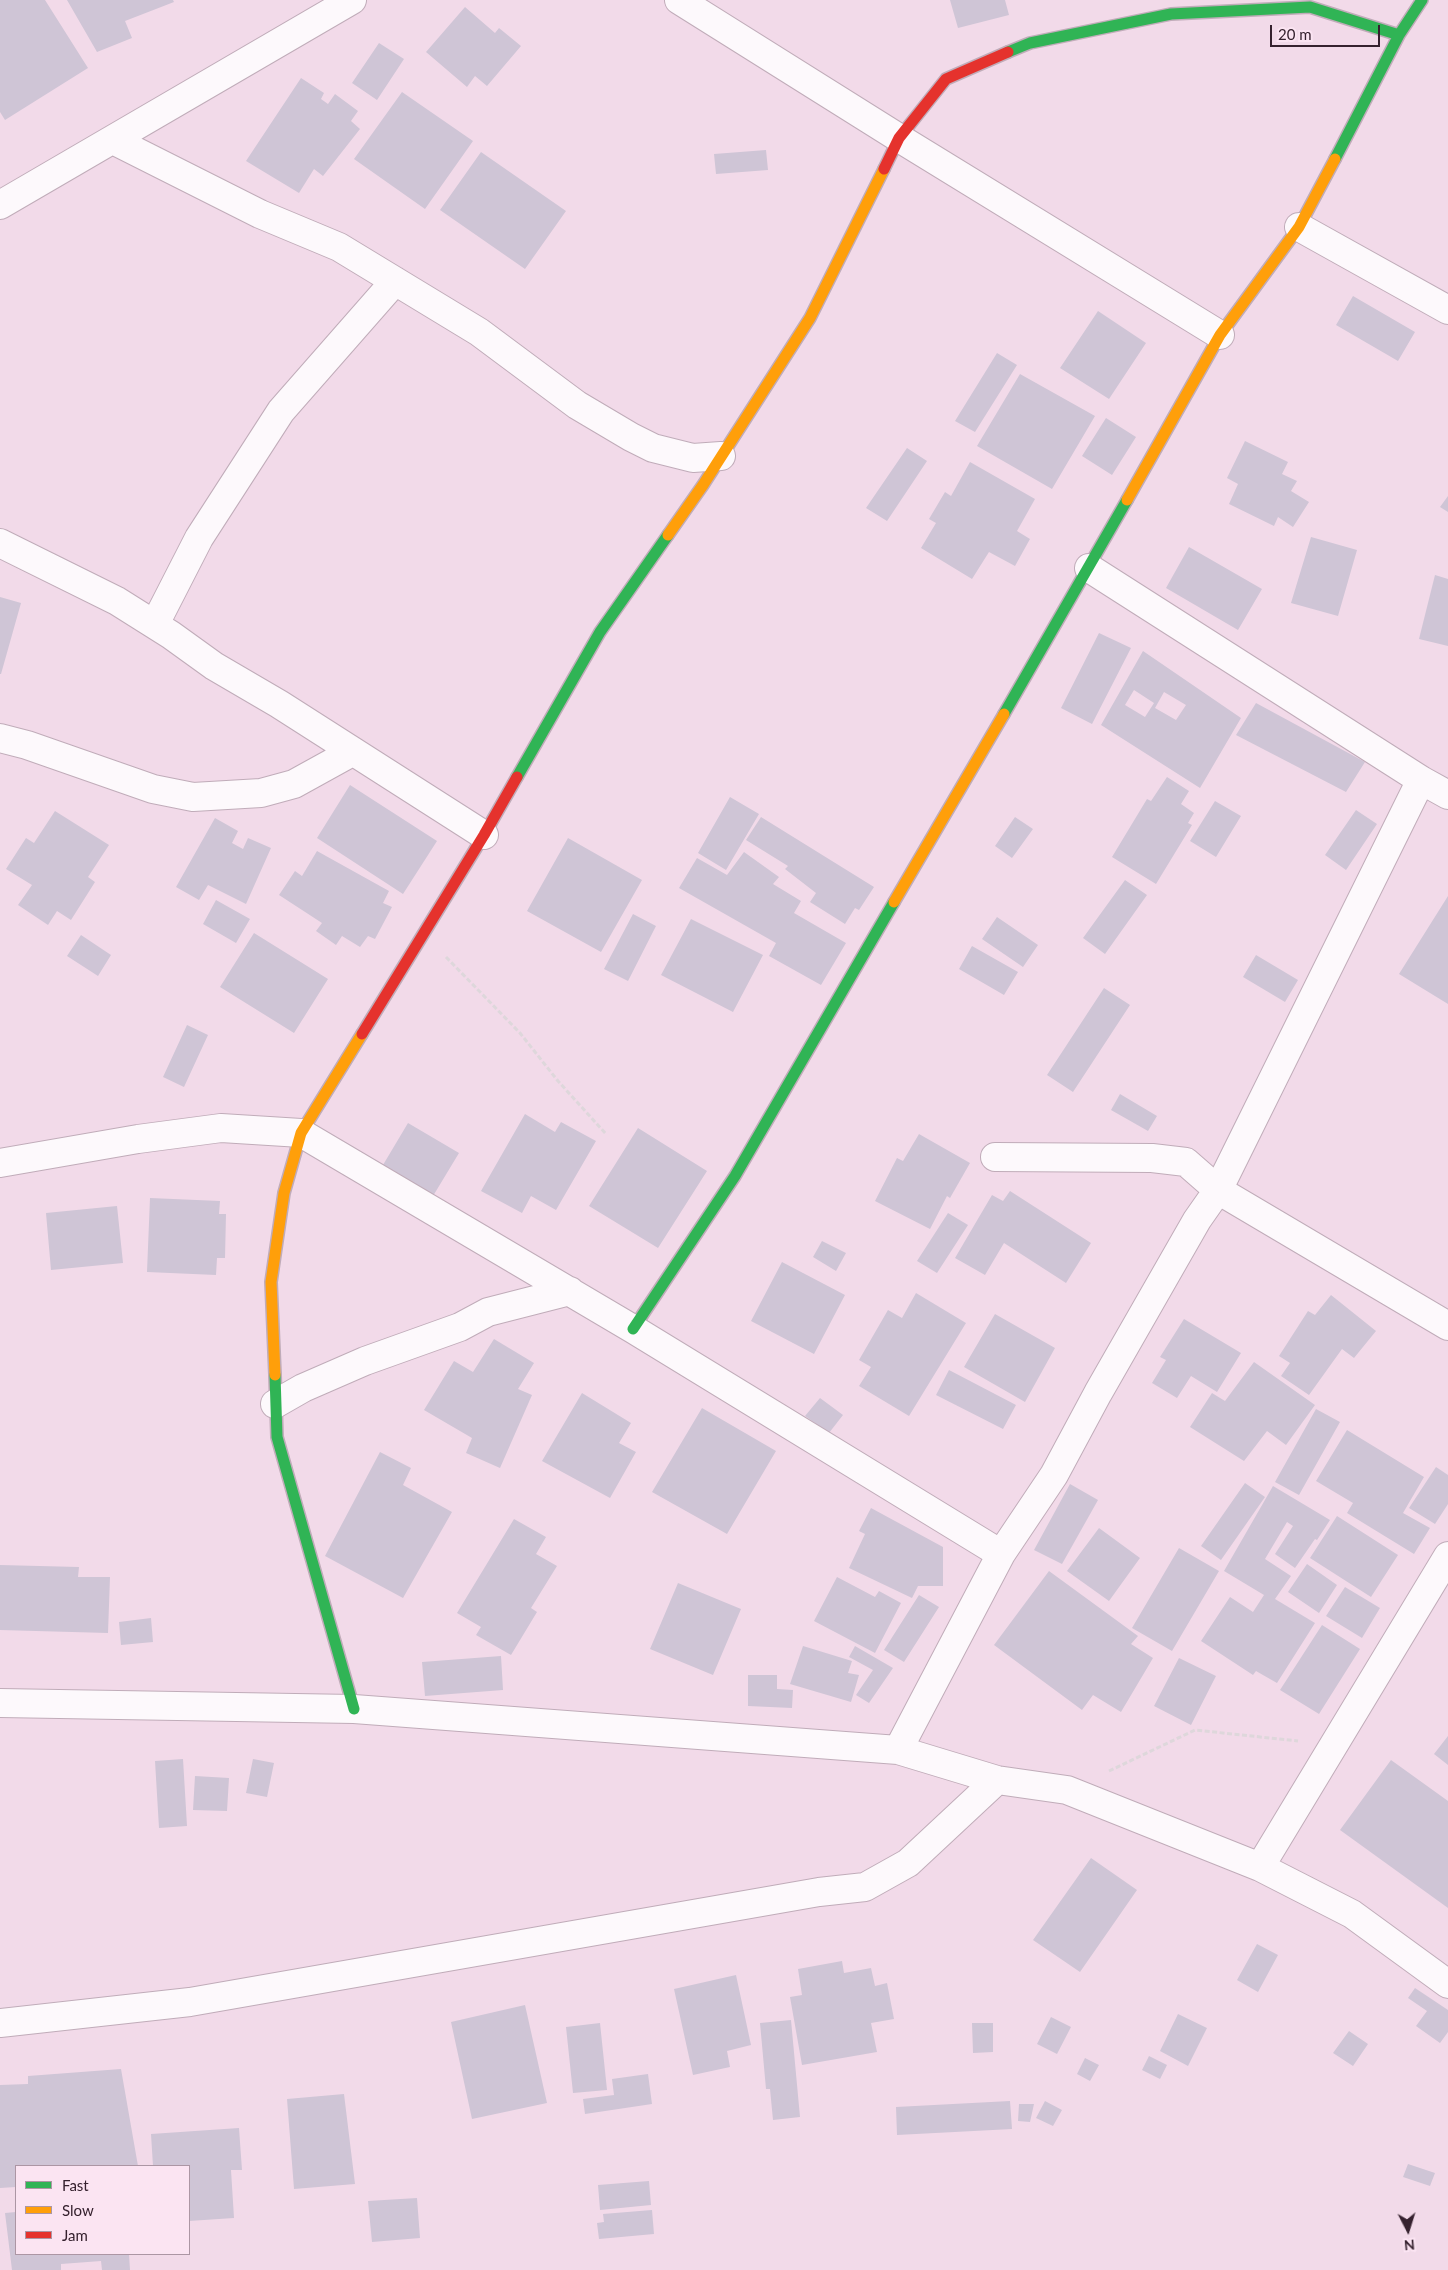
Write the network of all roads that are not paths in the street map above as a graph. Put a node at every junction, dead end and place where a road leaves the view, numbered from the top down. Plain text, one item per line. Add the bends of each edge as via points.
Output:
1 (352, 0) edge
2 (679, 0) edge
3 (1422, 0) edge
4 (1400, 35) junction
5 (899, 138) junction
6 (113, 140) junction
7 (0, 205) edge
8 (1299, 226) junction
9 (394, 281) junction
10 (1448, 310) edge
11 (1220, 335) junction
12 (721, 456) junction
13 (0, 543) edge
14 (1089, 568) junction
15 (155, 624) junction
16 (0, 738) edge
17 (352, 752) junction
18 (1421, 780) junction
19 (1448, 795) edge
20 (484, 835) junction
21 (301, 1133) junction
22 (995, 1157) dead end
23 (0, 1163) edge
24 (1218, 1190) junction
25 (570, 1291) junction
26 (1448, 1326) edge
27 (632, 1329) junction
28 (275, 1404) junction
29 (1002, 1554) junction
30 (1448, 1556) edge
31 (0, 1702) edge
32 (354, 1709) junction
33 (898, 1750) junction
34 (998, 1780) junction
35 (1260, 1867) junction
36 (1448, 1984) edge
37 (0, 2023) edge

1 - 6 street
2 - 5 street
3 - 4 street
4 - 5 street via 1310,7 1171,14 1030,43 946,79
4 - 8 street
5 - 11 street
5 - 12 street via 810,318
6 - 7 street
6 - 9 street via 260,214 339,247
8 - 10 street
8 - 11 street
9 - 12 street via 479,332 577,405 631,437 653,448 693,458
9 - 15 street via 281,411 200,538
11 - 14 street
12 - 20 street via 600,632
13 - 15 street via 117,601
14 - 18 street
14 - 27 street via 735,1176
15 - 17 street via 214,666
16 - 17 street via 153,789 194,797 261,793 294,784
17 - 20 street
18 - 19 street
18 - 24 street
20 - 21 street
21 - 23 street via 221,1128
21 - 25 street
21 - 28 street via 284,1192 271,1282
22 - 24 street via 1152,1158 1186,1162
24 - 26 street
24 - 29 street via 1192,1229 1054,1475
25 - 27 street
25 - 28 street via 488,1312 460,1327 365,1361
27 - 29 street
28 - 32 street via 277,1437
29 - 33 street
30 - 35 street
31 - 32 street
32 - 33 street
33 - 34 street
34 - 35 street via 1067,1790
34 - 37 street via 908,1863 866,1887 819,1892 190,2002
35 - 36 street via 1352,1914

